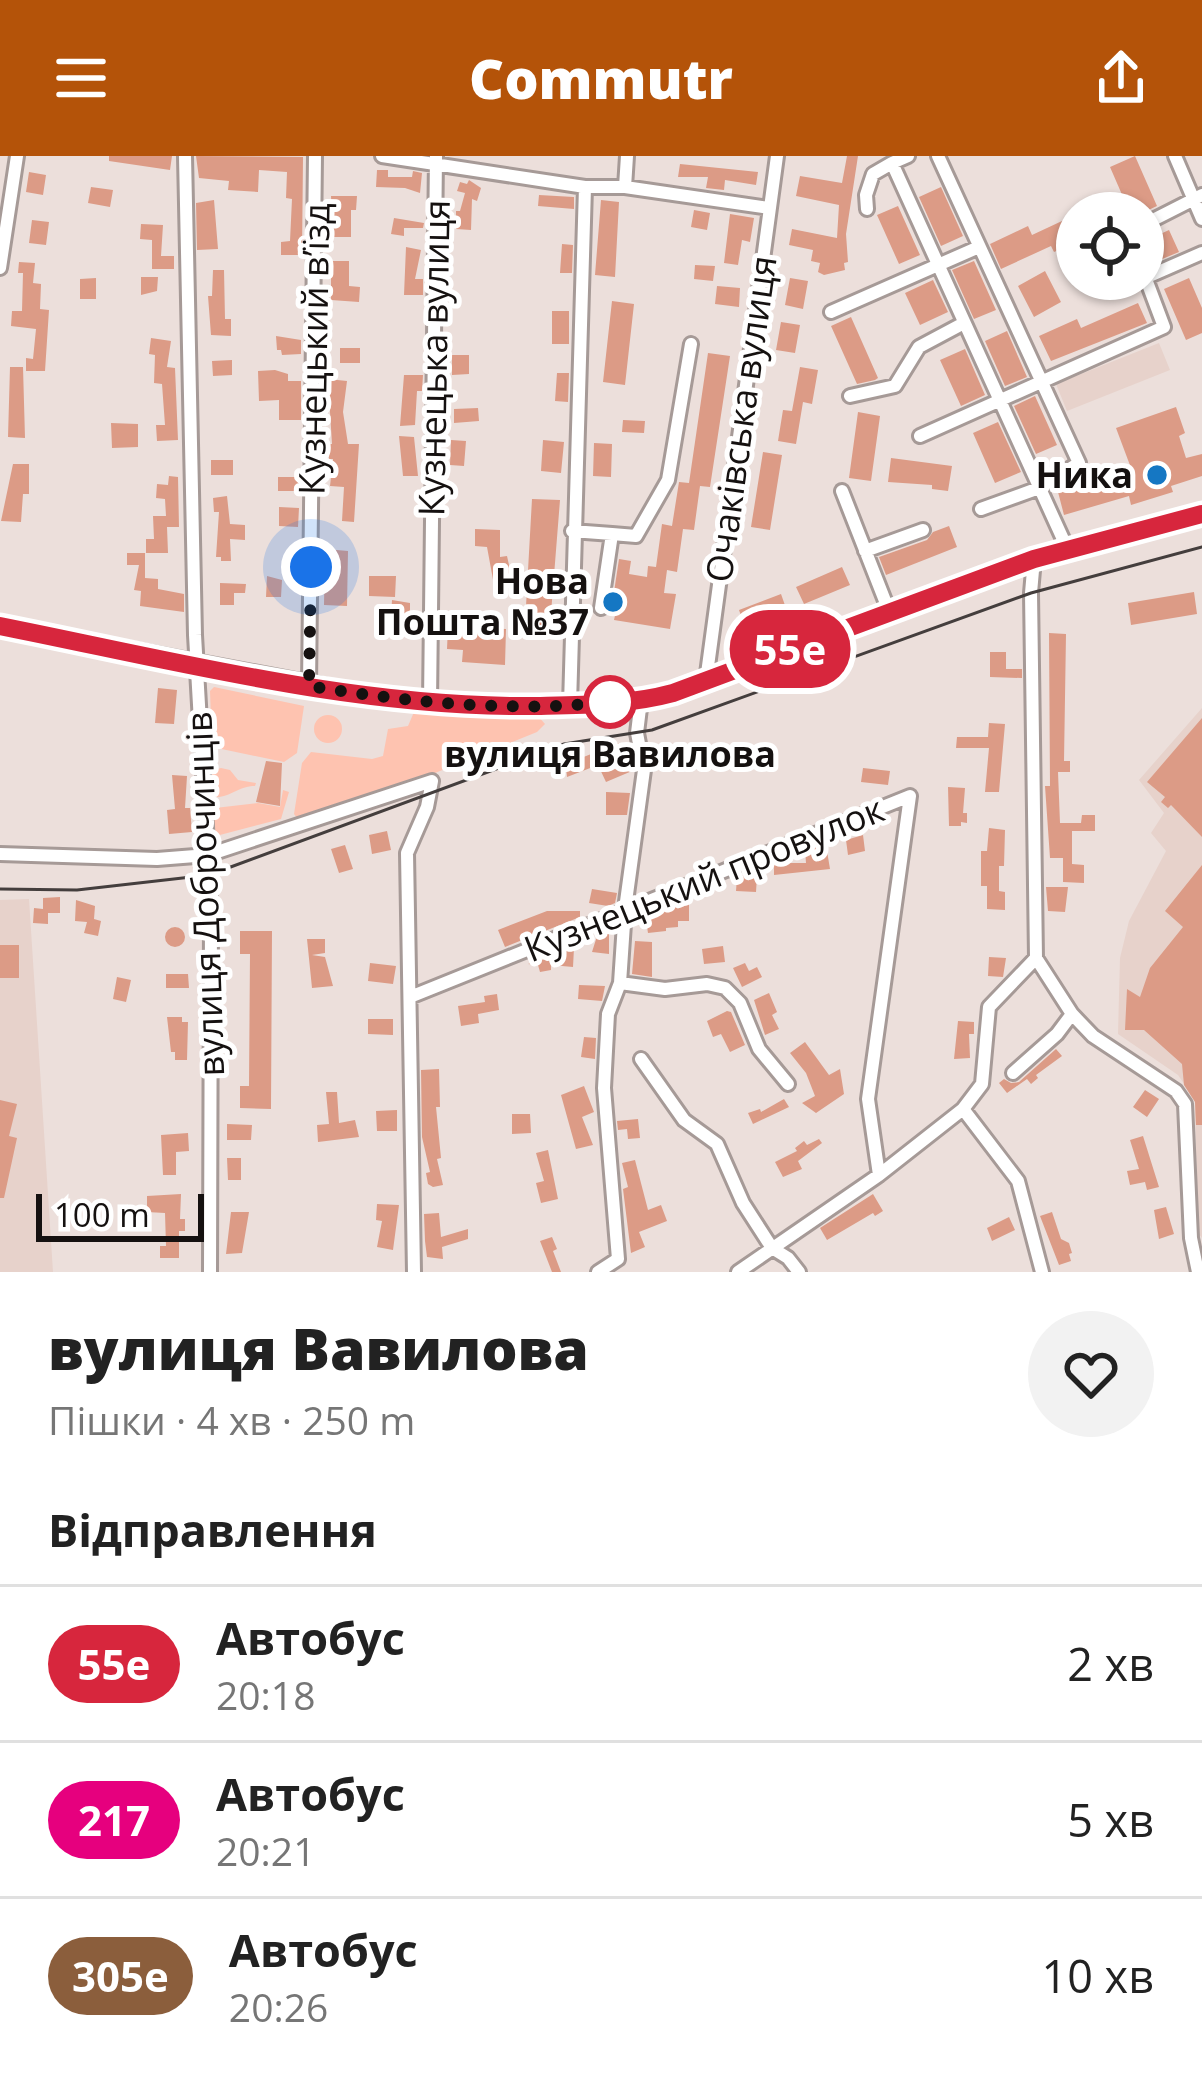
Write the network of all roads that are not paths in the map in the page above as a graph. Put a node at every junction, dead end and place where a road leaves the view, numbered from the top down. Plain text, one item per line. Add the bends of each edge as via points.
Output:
1 (17, 156) edge
2 (185, 156) edge
3 (315, 156) edge
4 (382, 156) edge
5 (627, 156) edge
6 (776, 156) edge
7 (908, 156) edge
8 (938, 156) edge
9 (1174, 156) edge
10 (436, 159) edge
11 (892, 163) junction
12 (585, 187) junction
13 (625, 187) junction
14 (1198, 197) edge
15 (769, 208) junction
16 (866, 209) dead end
17 (1164, 214) edge
18 (1202, 219) edge
19 (979, 247) junction
20 (1202, 253) edge
21 (938, 265) junction
22 (1164, 267) edge
23 (0, 268) edge
24 (1154, 300) edge
25 (831, 312) dead end
26 (964, 322) junction
27 (691, 344) dead end
28 (1041, 382) junction
29 (850, 396) dead end
30 (999, 400) junction
31 (920, 436) dead end
32 (1039, 488) junction
33 (842, 491) dead end
34 (981, 509) dead end
35 (1202, 514) edge
36 (923, 530) dead end
37 (572, 531) junction
38 (612, 534) junction
39 (1067, 548) junction
40 (866, 551) junction
41 (1034, 559) junction
42 (601, 608) dead end
43 (889, 610) junction
44 (0, 626) edge
45 (196, 664) junction
46 (706, 681) junction
47 (309, 686) junction
48 (641, 700) junction
49 (430, 704) junction
50 (570, 705) junction
51 (0, 854) edge
52 (208, 855) junction
53 (625, 909) junction
54 (1036, 958) junction
55 (620, 983) junction
56 (410, 998) junction
57 (1072, 1014) junction
58 (640, 1059) dead end
59 (1013, 1073) dead end
60 (788, 1084) dead end
61 (963, 1108) junction
62 (879, 1175) junction
63 (772, 1248) junction
64 (210, 1272) edge
65 (414, 1272) edge
66 (598, 1272) edge
67 (738, 1272) edge
68 (800, 1272) edge
69 (1042, 1272) edge
70 (1198, 1272) edge

1 - 23 street
2 - 45 street, вулиця Доброчинців
3 - 47 street, Кузнецький в’їзд
4 - 10 street
5 - 13 street
6 - 15 street, Очаківська вулиця
7 - 11 street
8 - 19 street
9 - 14 street
10 - 12 street
10 - 49 street, Кузнецька вулиця
11 - 16 street via 873,174
11 - 21 street
12 - 13 street
12 - 37 street
13 - 15 street
14 - 17 street
14 - 18 street
15 - 46 street, Очаківська вулиця
19 - 21 street
19 - 28 street
20 - 22 street
21 - 25 street
21 - 26 street
24 - 28 street via 1164,327
26 - 29 street via 919,347 895,386
26 - 30 street
27 - 38 street via 668,481 636,536
28 - 30 street
28 - 32 street via 1079,463
30 - 31 street
30 - 32 street
32 - 34 street
32 - 39 street
33 - 40 street
35 - 39 main road
36 - 40 street
37 - 38 street
37 - 50 street
38 - 42 street
39 - 41 main road
40 - 43 street
41 - 43 main road
41 - 54 street
43 - 46 main road
44 - 45 main road
45 - 47 main road
45 - 52 street, вулиця Доброчинців
46 - 48 main road
47 - 49 main road
48 - 50 main road
48 - 53 street via 644,770
49 - 50 main road
51 - 52 street
52 - 56 street via 432,781 407,853
52 - 64 street, вулиця Доброчинців
53 - 55 street
53 - 56 street, Кузнецький провулок
53 - 62 street, Кузнецький провулок via 910,796 868,1099
54 - 57 street
54 - 61 street via 989,1007 982,1084
55 - 60 street via 725,988
55 - 66 street via 608,1014 604,1088 619,1259
56 - 65 street
57 - 59 street
57 - 70 street via 1184,1104
58 - 63 street via 684,1120 717,1144
61 - 62 street
61 - 69 street via 1018,1181
62 - 63 street
63 - 67 street
63 - 68 street

